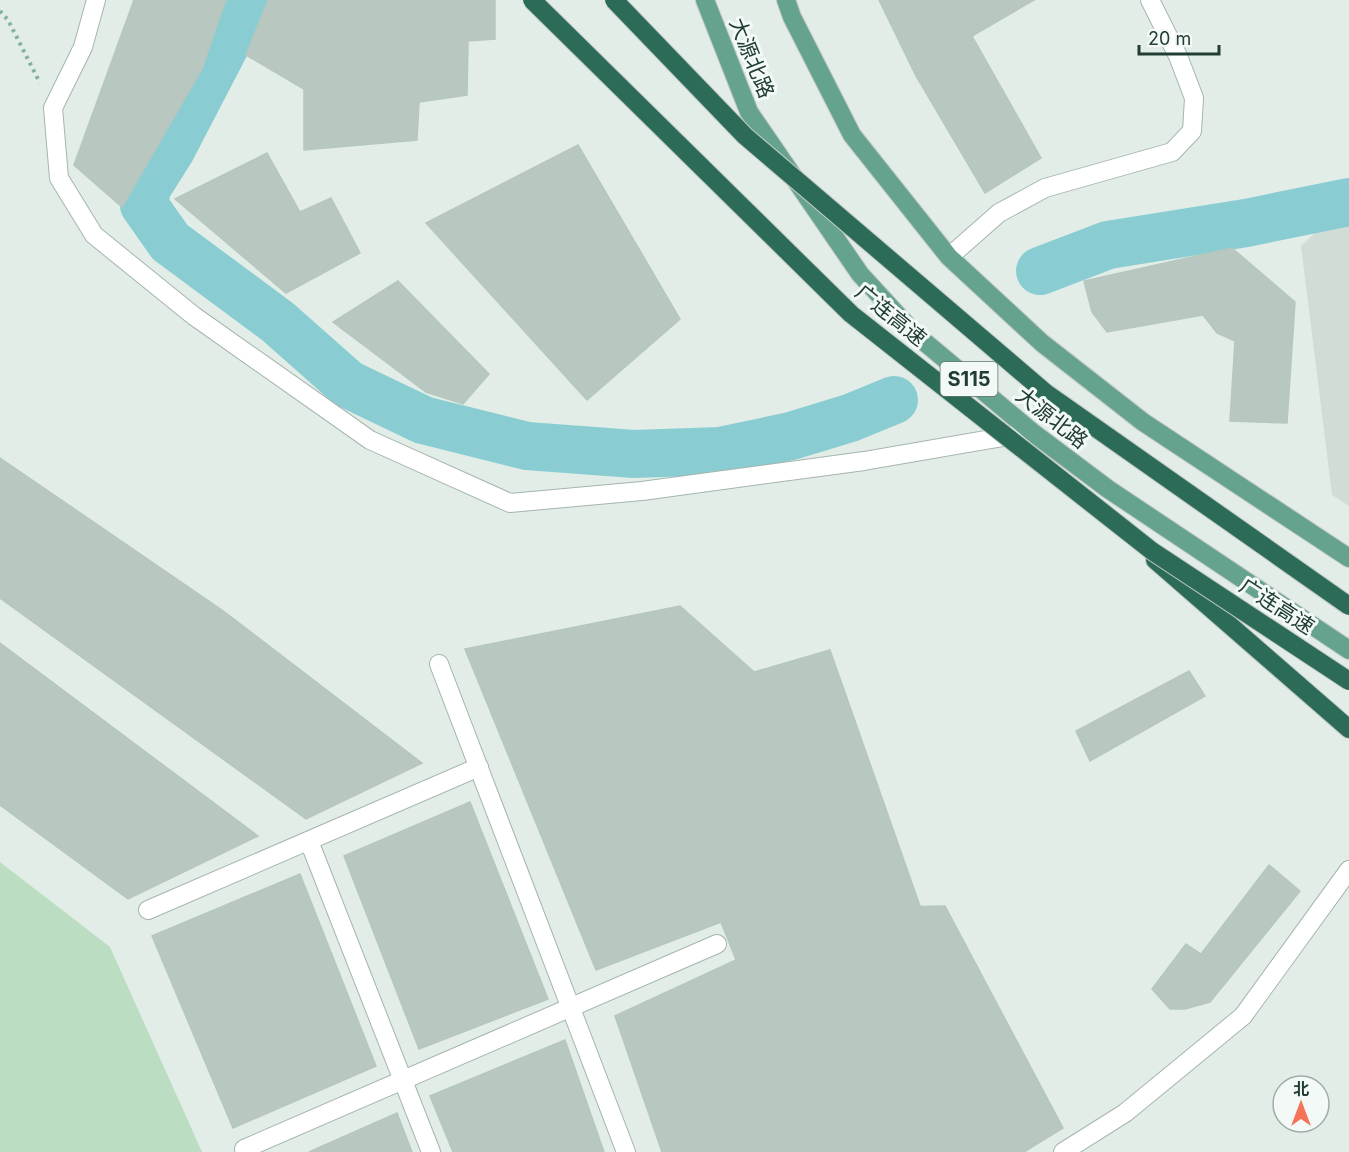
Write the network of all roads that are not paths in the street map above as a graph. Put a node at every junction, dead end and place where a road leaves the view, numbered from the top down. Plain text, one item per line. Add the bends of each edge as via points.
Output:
1 (96, 0) edge
2 (532, 0) edge
3 (614, 0) edge
4 (705, 0) edge
5 (786, 0) edge
6 (1150, 0) edge
7 (949, 257) junction
8 (1032, 432) junction
9 (1077, 491) junction
10 (1349, 558) edge
11 (1345, 603) edge
12 (1349, 650) edge
13 (439, 664) dead end
14 (1349, 681) edge
15 (1349, 729) edge
16 (479, 767) junction
17 (309, 841) junction
18 (1349, 870) edge
19 (148, 910) dead end
20 (717, 944) dead end
21 (570, 1007) junction
22 (404, 1080) junction
23 (244, 1149) dead end
24 (431, 1152) edge
25 (626, 1152) edge
26 (1063, 1152) edge

1 - 8 lane via 83,47 53,108 59,178 94,235 195,316 370,440 510,503 642,491 853,463
2 - 9 highway, 广连高速, bridge via 851,314
3 - 11 highway, 广连高速, bridge via 745,136 1046,393
4 - 8 main road, 大源北路 / S115 via 749,112 860,274 915,334
5 - 7 main road via 852,135
6 - 7 lane via 1194,98 1192,131 1172,152 1045,188 999,213
7 - 10 main road via 1042,343 1143,422
8 - 12 main road, 大源北路 / S115 via 1118,496
9 - 14 highway, 广连高速, bridge via 1152,551
9 - 15 highway, bridge
13 - 16 lane
16 - 17 lane
16 - 21 lane
17 - 19 lane
17 - 22 lane
18 - 26 lane via 1243,1016 1125,1113
20 - 21 lane
21 - 22 lane
21 - 25 lane
22 - 23 lane
22 - 24 lane

